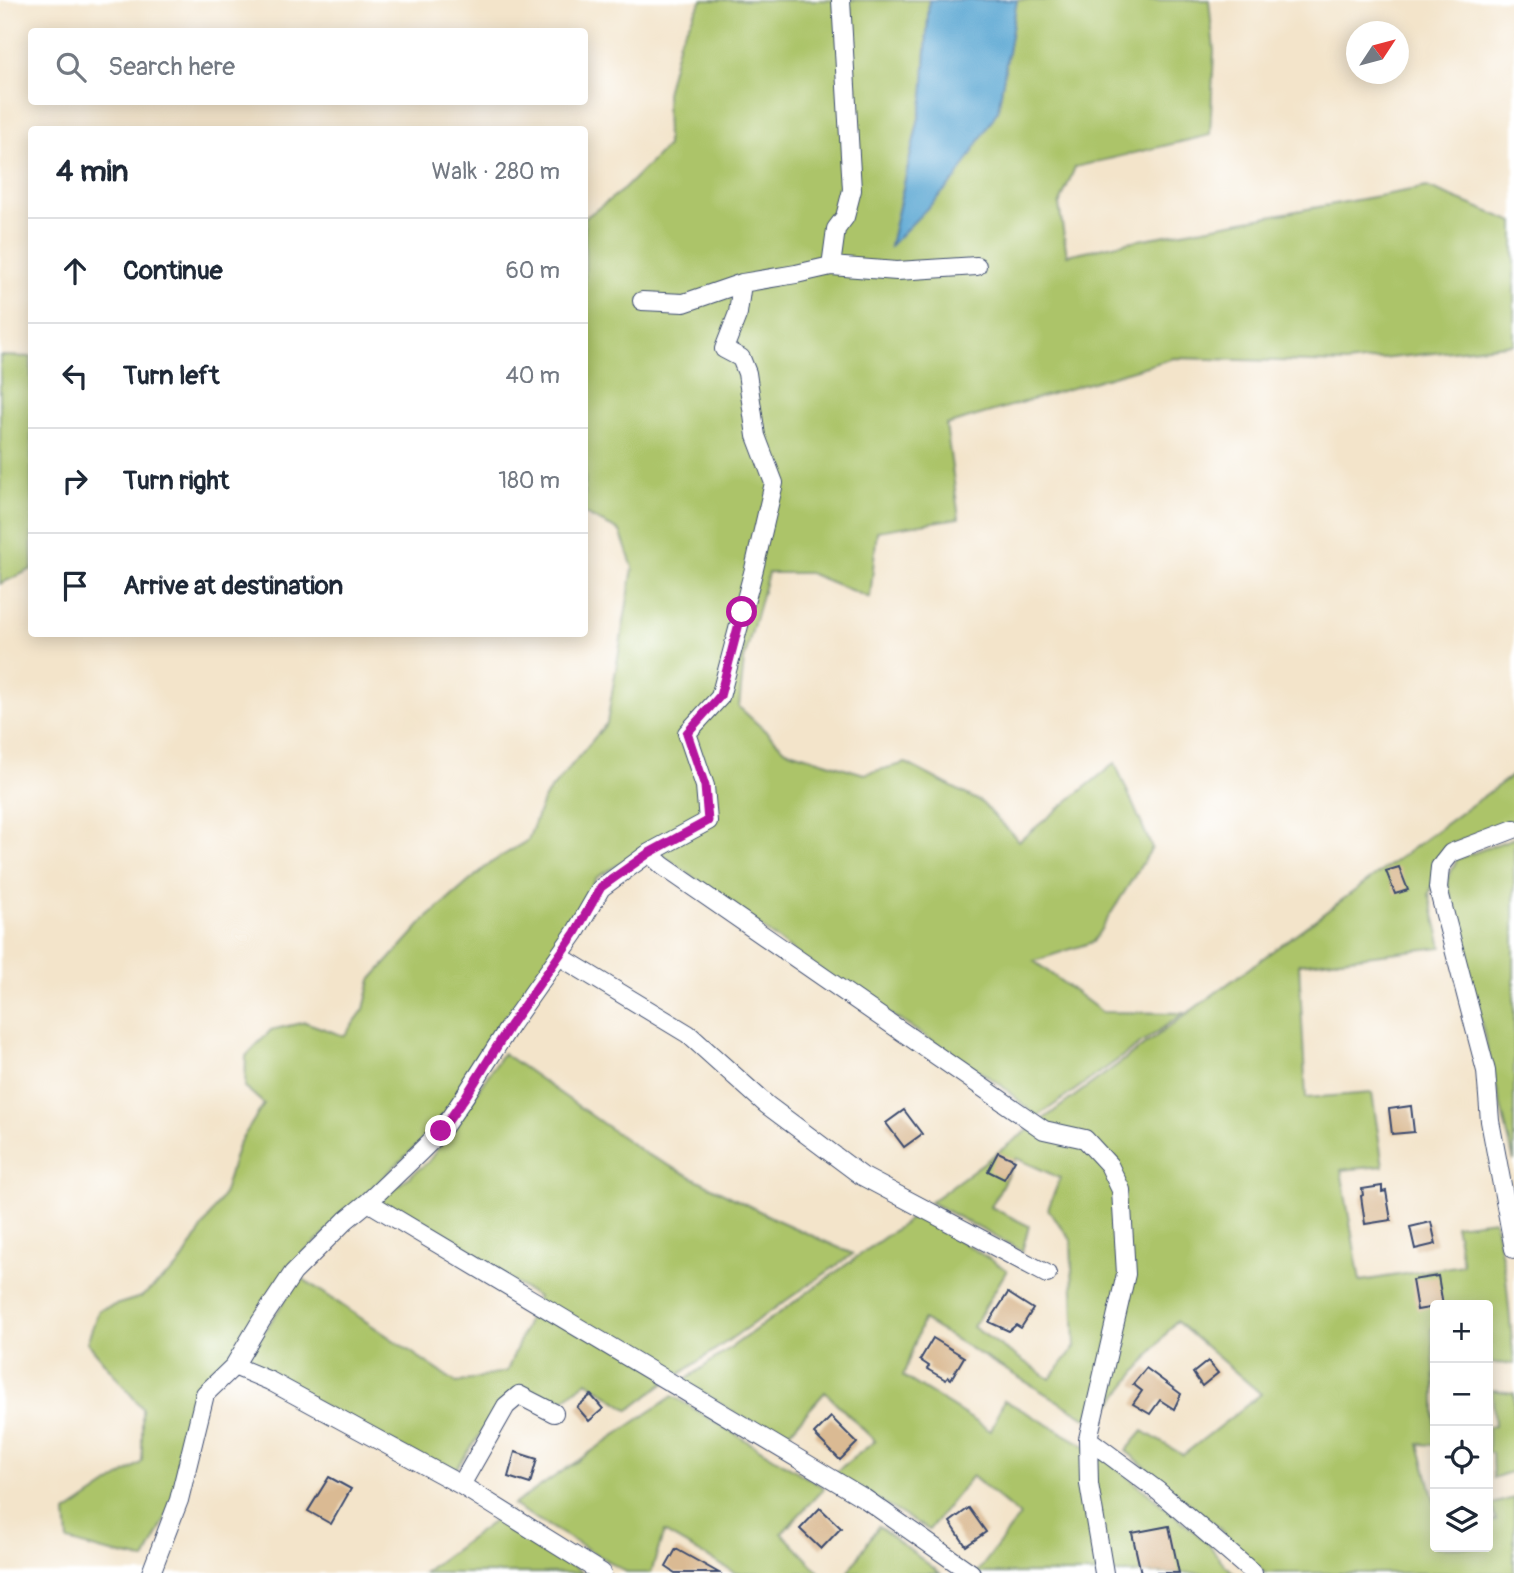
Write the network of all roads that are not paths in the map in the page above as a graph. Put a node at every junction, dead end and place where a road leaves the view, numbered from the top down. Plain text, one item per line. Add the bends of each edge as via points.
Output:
1 (841, 0) edge
2 (831, 266) junction
3 (977, 266) dead end
4 (742, 283) junction
5 (642, 301) dead end
6 (1514, 829) edge
7 (649, 853) junction
8 (559, 956) junction
9 (368, 1202) junction
10 (1514, 1249) edge
11 (1047, 1274) dead end
12 (234, 1366) junction
13 (554, 1413) dead end
14 (1088, 1439) junction
15 (460, 1485) junction
16 (151, 1573) edge
17 (602, 1573) edge
18 (971, 1573) edge
19 (1104, 1573) edge
20 (1253, 1573) edge

1 - 2 street via 852,191 845,217 836,229
2 - 3 street via 897,271
2 - 4 street
4 - 5 street via 684,303
4 - 7 street via 738,313 724,349 741,358 747,373 756,436 774,483 720,696 687,733 705,786 708,821
6 - 10 street via 1451,853 1440,867 1438,888 1486,1071 1490,1121
7 - 8 street via 601,887
7 - 14 street via 1044,1130 1085,1139 1108,1164 1121,1190 1126,1274
8 - 9 street via 441,1131
8 - 11 street via 688,1034 767,1105 862,1176
9 - 12 street via 293,1273
9 - 18 street via 864,1498
12 - 15 street via 270,1381
12 - 16 street via 205,1394 179,1500
13 - 15 street via 519,1395 506,1406
14 - 19 street via 1088,1484
14 - 20 street via 1158,1491
15 - 17 street

